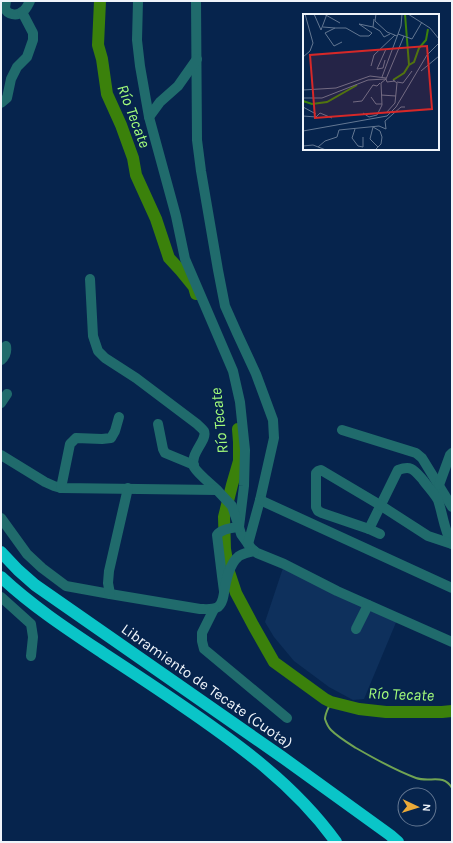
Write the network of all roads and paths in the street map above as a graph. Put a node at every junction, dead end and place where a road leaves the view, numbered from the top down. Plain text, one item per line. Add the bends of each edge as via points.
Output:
1 (6, 1) edge
2 (30, 1) edge
3 (138, 1) edge
4 (199, 3) edge
5 (22, 12) junction
6 (197, 59) junction
7 (1, 103) edge
8 (149, 117) junction
9 (90, 279) dead end
10 (6, 346) dead end
11 (1, 360) edge
12 (7, 394) dead end
13 (1, 403) edge
14 (119, 417) dead end
15 (158, 424) dead end
16 (342, 430) dead end
17 (452, 453) edge
18 (1, 455) edge
19 (194, 465) junction
20 (439, 484) junction
21 (62, 488) junction
22 (128, 488) junction
23 (220, 492) junction
24 (259, 505) junction
25 (380, 505) junction
26 (236, 506) junction
27 (452, 507) edge
28 (1, 518) edge
29 (254, 523) junction
30 (236, 526) junction
31 (369, 529) junction
32 (380, 534) dead end
33 (452, 544) edge
34 (251, 548) junction
35 (1, 552) edge
36 (1, 577) edge
37 (452, 588) edge
38 (224, 591) junction
39 (110, 594) junction
40 (1, 597) edge
41 (368, 605) junction
42 (214, 609) junction
43 (356, 630) dead end
44 (452, 642) edge
45 (31, 656) dead end
46 (287, 718) dead end
47 (394, 838) edge
48 (336, 842) edge
49 (402, 842) edge

1 - 5 street via 5,7 8,12 17,15
2 - 5 street
3 - 8 street via 137,40
4 - 6 street
5 - 7 street via 33,33 33,40 27,57 17,67 11,79 7,98
6 - 8 street via 178,86 160,102
6 - 24 street via 197,140 225,306 256,374 273,420 274,438
8 - 26 street via 185,259 233,371 240,402 245,450 244,486
9 - 19 street via 93,336 98,351 204,431 193,459
10 - 11 street via 7,352
12 - 13 street
14 - 21 street via 111,438 76,438 70,444
15 - 19 street via 166,453
16 - 20 street via 416,453
17 - 20 street
18 - 21 street via 45,482
19 - 23 street via 197,471
20 - 27 street
21 - 22 street
22 - 23 street
22 - 39 street via 109,571
23 - 26 street
24 - 26 street
24 - 29 street
24 - 37 street
25 - 31 street
25 - 31 street via 321,470 316,473 318,511
25 - 33 street via 428,536
25 - 33 street via 398,470 414,469 435,495
26 - 30 street
28 - 39 street via 27,554 66,586
29 - 30 street
29 - 34 street
30 - 34 street
30 - 38 street via 220,531 216,538
31 - 32 street
34 - 38 street via 236,559
34 - 41 street
35 - 47 highway, Libramiento de Tecate (Cuota) via 41,589
36 - 48 highway, Libramiento de Tecate (Cuota) via 37,608 252,756 308,807
38 - 42 street via 222,601
39 - 42 street
40 - 45 street via 31,624
41 - 43 street
41 - 44 street
42 - 46 street via 202,633 204,648
47 - 49 highway, Libramiento de Tecate (Cuota)

